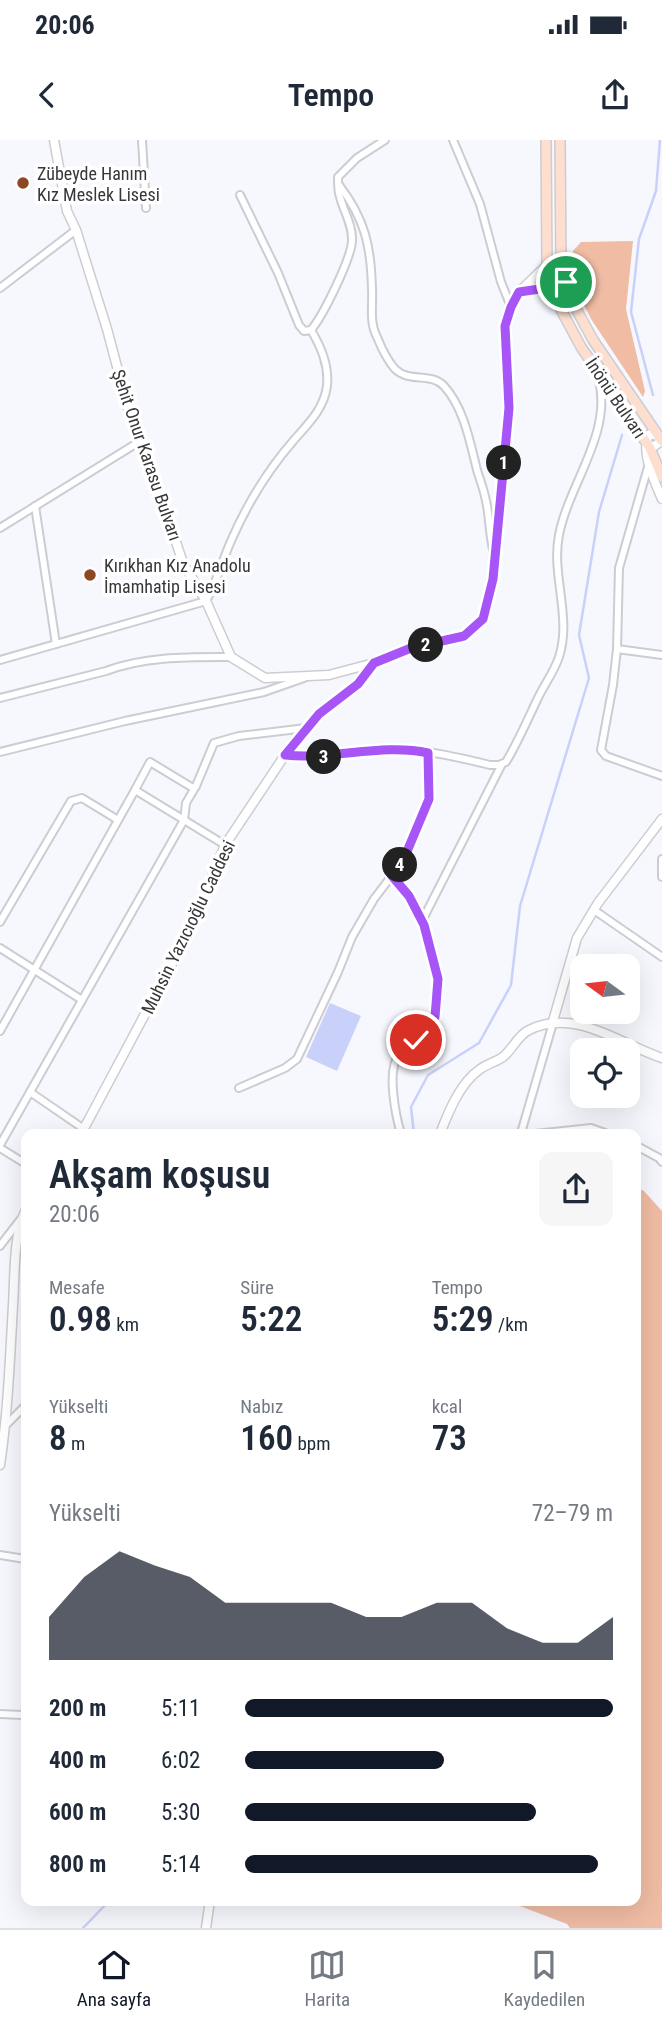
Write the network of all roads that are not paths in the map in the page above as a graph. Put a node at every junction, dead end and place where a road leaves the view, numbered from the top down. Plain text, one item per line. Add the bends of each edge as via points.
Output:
1 (54, 140) edge
2 (142, 140) edge
3 (385, 140) edge
4 (453, 140) edge
5 (546, 140) edge
6 (560, 140) edge
7 (339, 185) junction
8 (240, 195) dead end
9 (146, 208) dead end
10 (76, 230) junction
11 (561, 263) junction
12 (547, 265) junction
13 (566, 282) junction
14 (554, 287) junction
15 (0, 288) edge
16 (519, 292) junction
17 (511, 307) junction
18 (311, 330) junction
19 (596, 368) junction
20 (661, 437) edge
21 (142, 440) junction
22 (648, 444) junction
23 (649, 467) junction
24 (662, 477) edge
25 (662, 499) edge
26 (35, 506) junction
27 (0, 528) edge
28 (495, 559) junction
29 (206, 601) junction
30 (56, 644) junction
31 (617, 649) junction
32 (662, 655) edge
33 (231, 657) junction
34 (0, 660) edge
35 (374, 663) junction
36 (313, 676) junction
37 (0, 698) edge
38 (306, 728) junction
39 (0, 752) edge
40 (428, 753) junction
41 (285, 755) junction
42 (502, 764) junction
43 (662, 776) edge
44 (196, 786) junction
45 (135, 790) junction
46 (662, 819) edge
47 (118, 820) junction
48 (184, 820) junction
49 (225, 845) junction
50 (662, 859) edge
51 (392, 876) junction
52 (662, 877) edge
53 (594, 910) junction
54 (422, 921) junction
55 (0, 922) edge
56 (0, 948) edge
57 (662, 957) edge
58 (35, 970) junction
59 (82, 999) junction
60 (553, 1021) junction
61 (0, 1031) edge
62 (662, 1058) edge
63 (239, 1088) dead end
64 (30, 1092) junction
65 (78, 1129) edge
66 (84, 1129) edge
67 (400, 1129) edge
68 (442, 1129) edge
69 (523, 1129) edge
70 (0, 1147) edge
71 (641, 1148) edge
72 (662, 1149) edge
73 (660, 1160) edge
74 (21, 1161) edge
75 (21, 1218) joint
76 (0, 1246) edge
77 (5, 1365) edge
78 (21, 1410) edge
79 (6, 1425) junction
80 (2, 1438) edge
81 (0, 1465) edge
82 (0, 1555) edge
83 (21, 1558) edge
84 (0, 1714) edge
85 (21, 1715) edge
86 (209, 1906) edge
87 (206, 1928) edge

1 - 10 street, Şehit Onur Karasu Bulvarı via 67,211
2 - 9 street
3 - 7 street via 342,171
4 - 17 street via 480,204
5 - 12 main road, İnönü Bulvarı
6 - 11 main road, İnönü Bulvarı
7 - 18 street via 352,240 349,256
7 - 28 street via 364,226 373,324 390,362 407,377 441,383 466,427 486,498
8 - 18 street via 299,325 304,331
10 - 15 street
10 - 21 street, Şehit Onur Karasu Bulvarı via 129,412
11 - 12 street
11 - 13 main road, İnönü Bulvarı
12 - 14 main road, İnönü Bulvarı
12 - 16 street, Muhsin Yazıcıoğlu Caddesi
13 - 14 street
13 - 20 main road, İnönü Bulvarı via 593,340
14 - 16 street
14 - 19 main road, İnönü Bulvarı via 560,308
16 - 17 street, Muhsin Yazıcıoğlu Caddesi
17 - 28 street, Muhsin Yazıcıoğlu Caddesi via 505,326 509,408
18 - 29 street via 327,368 320,409 254,495
19 - 22 main road, İnönü Bulvarı
19 - 42 street via 601,385 598,425 558,538 564,621 559,657
20 - 22 street via 657,446
21 - 26 street
21 - 29 street, Şehit Onur Karasu Bulvarı via 183,563
22 - 23 street
22 - 24 main road, İnönü Bulvarı
23 - 25 street
23 - 31 street via 619,568
26 - 27 street
26 - 30 street
28 - 35 street, Muhsin Yazıcıoğlu Caddesi via 483,619 464,636 411,648
29 - 30 street
29 - 33 street, Şehit Onur Karasu Bulvarı
30 - 34 street
31 - 32 street
31 - 43 street via 601,750 606,756
33 - 36 street via 265,678
33 - 37 street via 122,665
35 - 36 street
35 - 38 street, Muhsin Yazıcıoğlu Caddesi via 358,684
36 - 39 street via 264,692
38 - 41 street, Muhsin Yazıcıoğlu Caddesi
38 - 44 street via 214,743
40 - 41 street
40 - 42 street
40 - 51 street via 429,799
41 - 49 street, Muhsin Yazıcıoğlu Caddesi
42 - 54 street
44 - 45 street via 150,762
44 - 48 street
45 - 47 street
45 - 48 street
46 - 53 street
47 - 55 street via 82,798 71,802
47 - 58 street
48 - 49 street
48 - 59 street
49 - 66 street, Muhsin Yazıcıoğlu Caddesi via 192,926
50 - 52 street
51 - 54 street
51 - 63 street via 352,937 297,1059
53 - 57 street
53 - 60 street via 577,938
54 - 67 street via 438,979 435,1017 397,1057 392,1078
56 - 58 street
58 - 59 street
58 - 61 street
59 - 64 street
60 - 62 street via 574,1022
60 - 68 street via 530,1029 505,1055 477,1070
60 - 69 street
64 - 65 street
64 - 70 street
70 - 74 street
71 - 73 street
72 - 73 street
75 - 76 street
75 - 77 street
77 - 79 street
78 - 79 street
79 - 80 street
80 - 81 street
82 - 83 street
84 - 85 street
86 - 87 street

